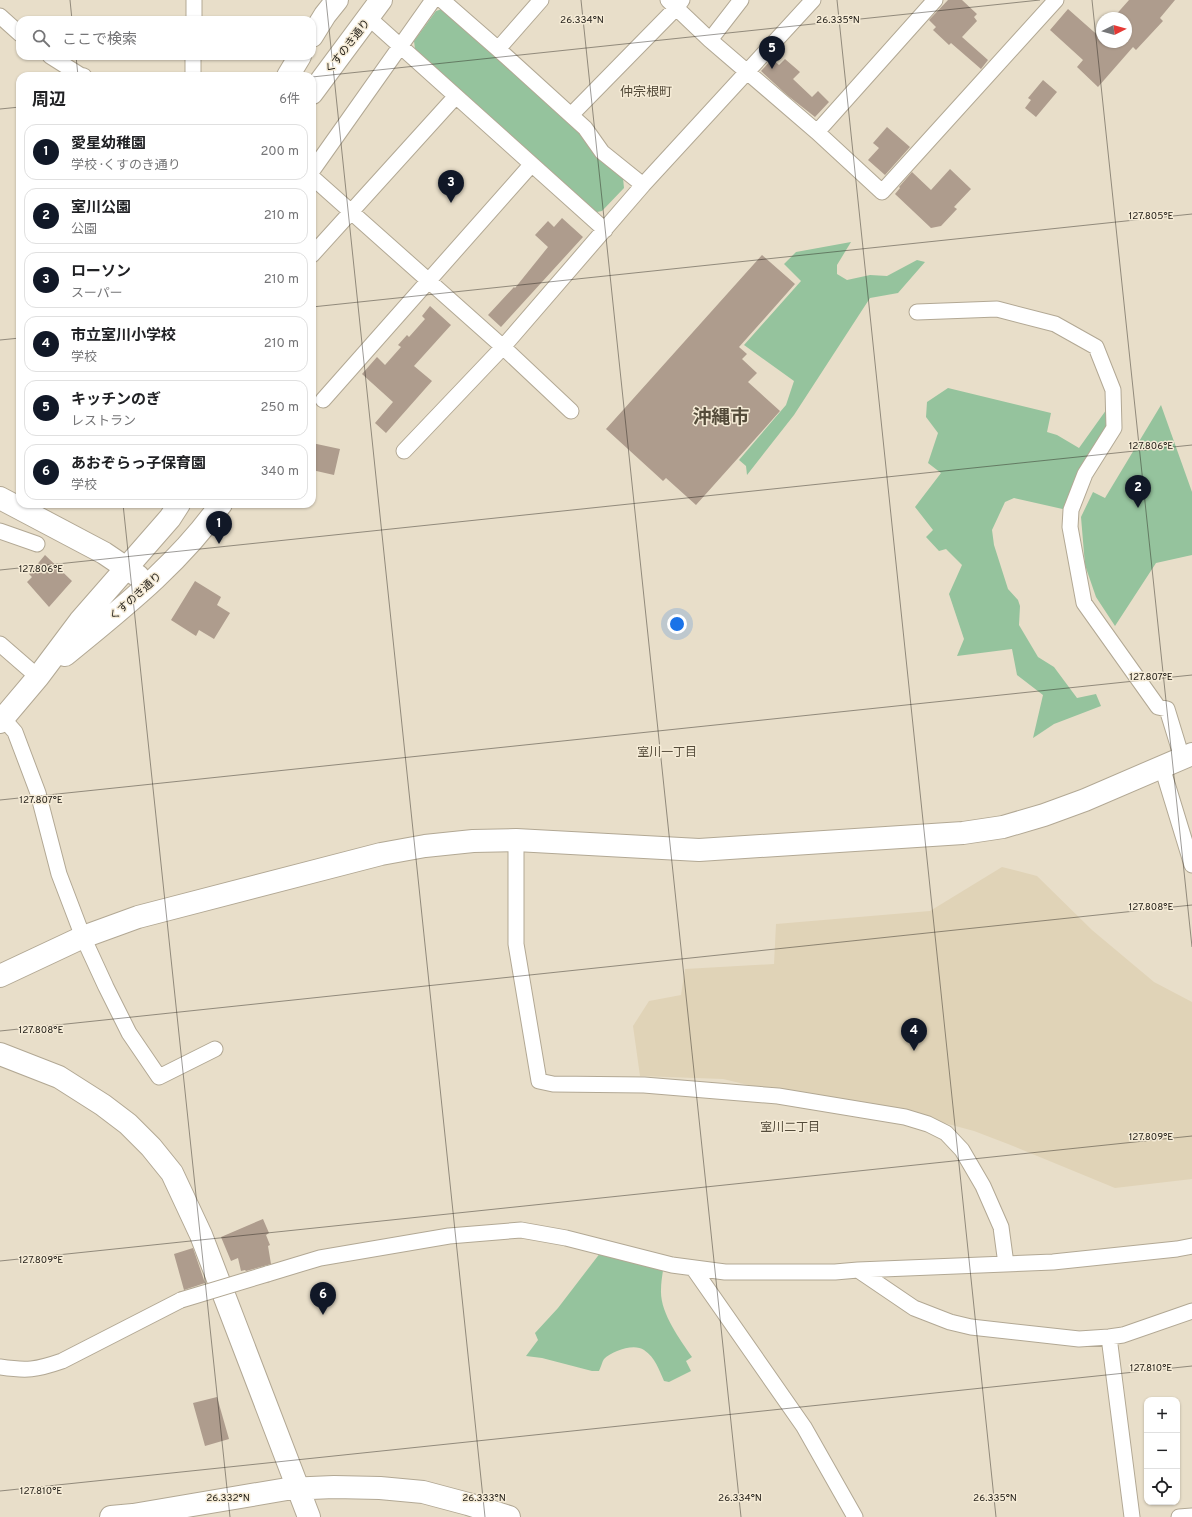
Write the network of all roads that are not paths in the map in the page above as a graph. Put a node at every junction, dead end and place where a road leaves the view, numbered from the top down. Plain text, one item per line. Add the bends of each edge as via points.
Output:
1 (194, 0) edge
2 (337, 0) edge
3 (381, 0) edge
4 (432, 0) edge
5 (442, 0) edge
6 (541, 0) edge
7 (741, 0) edge
8 (813, 0) edge
9 (935, 0) edge
10 (1056, 0) edge
11 (675, 3) edge
12 (0, 16) edge
13 (194, 16) edge
14 (369, 18) junction
15 (16, 30) edge
16 (316, 30) edge
17 (710, 40) junction
18 (401, 46) junction
19 (498, 49) junction
20 (56, 60) edge
21 (194, 60) edge
22 (298, 60) edge
23 (75, 72) edge
24 (193, 72) edge
25 (290, 72) edge
26 (747, 72) junction
27 (316, 88) edge
28 (456, 96) junction
29 (571, 115) junction
30 (818, 132) junction
31 (316, 165) edge
32 (531, 165) junction
33 (316, 181) edge
34 (643, 186) junction
35 (350, 212) junction
36 (605, 230) junction
37 (316, 250) edge
38 (428, 281) junction
39 (917, 312) dead end
40 (503, 347) junction
41 (323, 400) dead end
42 (570, 411) dead end
43 (404, 452) dead end
44 (0, 498) edge
45 (16, 506) edge
46 (19, 508) edge
47 (177, 508) edge
48 (218, 508) edge
49 (0, 531) edge
50 (37, 544) dead end
51 (128, 568) junction
52 (149, 585) junction
53 (0, 644) edge
54 (38, 678) junction
55 (1, 718) edge
56 (1187, 756) edge
57 (1162, 767) junction
58 (516, 840) junction
59 (1192, 865) edge
60 (83, 937) junction
61 (0, 976) edge
62 (215, 1049) dead end
63 (0, 1054) edge
64 (1192, 1246) edge
65 (1006, 1264) junction
66 (693, 1268) junction
67 (858, 1270) junction
68 (1192, 1311) edge
69 (1109, 1337) junction
70 (0, 1367) edge
71 (298, 1488) junction
72 (1192, 1516) edge
73 (114, 1517) edge
74 (309, 1517) edge
75 (508, 1517) edge
76 (855, 1517) edge
77 (1132, 1517) edge
78 (1179, 1517) edge

1 - 13 street
2 - 16 street
3 - 14 street, くすのき通り
4 - 18 street
5 - 19 street
6 - 19 street
7 - 17 street
8 - 26 street
9 - 30 street
10 - 30 street via 882,192
11 - 17 street
11 - 29 street
12 - 15 street
14 - 18 street
14 - 27 street, くすのき通り
17 - 26 street
18 - 28 street
18 - 31 street
19 - 29 street
20 - 23 street
21 - 24 street
22 - 25 street
26 - 30 street
26 - 34 street
28 - 32 street
28 - 35 street
29 - 34 street via 585,128 602,152
32 - 36 street
32 - 38 street
33 - 35 street
34 - 36 street
35 - 37 street
35 - 38 street
36 - 40 street
38 - 40 street
38 - 41 street
39 - 56 street via 997,309 1055,324 1096,346 1113,390 1114,428 1085,474 1071,510 1070,527 1084,604 1158,707 1167,709
40 - 42 street
40 - 43 street
44 - 45 street
46 - 51 street
47 - 51 street, くすのき通り
48 - 52 street, くすのき通り via 196,537
49 - 50 street
51 - 52 street
51 - 54 street, くすのき通り via 80,621
52 - 54 street, くすのき通り
53 - 54 street
54 - 55 street, くすのき通り
55 - 60 street via 15,732 38,793 59,874
56 - 57 street
57 - 58 street via 1044,815 1003,827 963,833 700,850
57 - 59 street
58 - 60 street via 453,843 381,854 138,917
58 - 65 street via 516,944 540,1081 553,1084 644,1085 778,1096 905,1117 928,1124 946,1133 962,1150 983,1186 1001,1227
60 - 61 street
60 - 62 street via 129,1033 159,1076
63 - 71 street via 59,1077 103,1105 128,1124 172,1173 201,1234
64 - 65 street via 1053,1262
65 - 67 street
66 - 67 street via 725,1272
66 - 70 street, bridge via 521,1230 449,1236 320,1258 181,1300 62,1361 43,1368 22,1370
66 - 76 street via 804,1427
67 - 69 street via 914,1308 950,1322 971,1327 1078,1338
68 - 69 street via 1123,1335
69 - 77 street
71 - 73 street
71 - 74 street
71 - 75 street via 380,1488 423,1492
72 - 78 street

